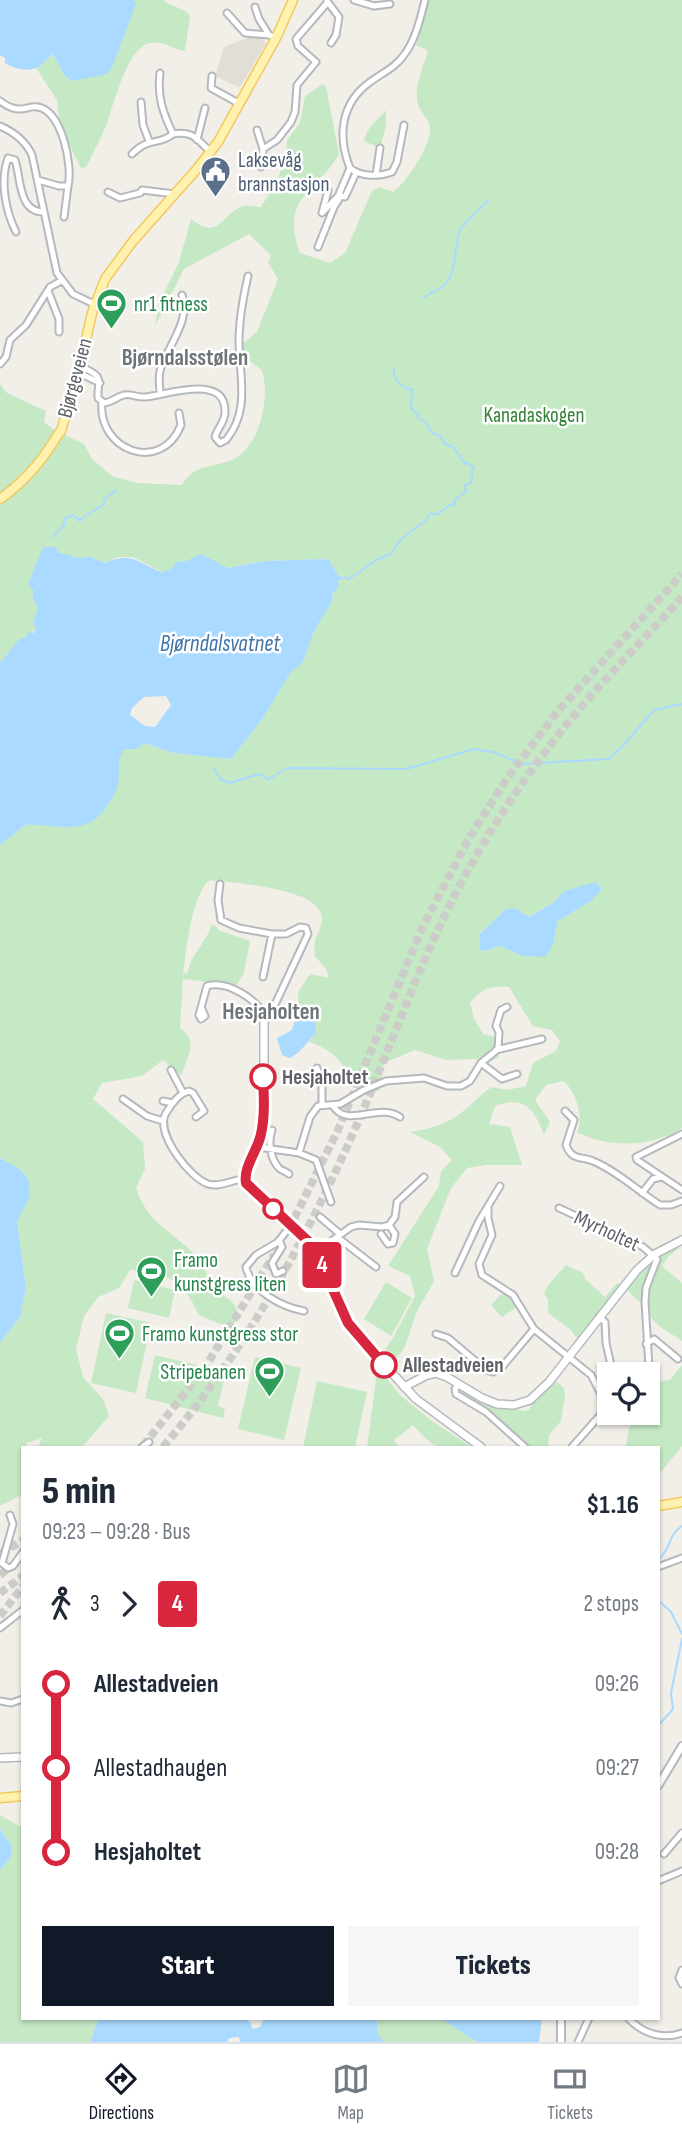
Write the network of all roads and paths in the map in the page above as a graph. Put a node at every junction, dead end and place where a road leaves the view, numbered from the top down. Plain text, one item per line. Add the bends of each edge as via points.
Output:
1 (292, 0) edge
2 (354, 0) edge
3 (425, 0) edge
4 (327, 1) edge
5 (390, 4) dead end
6 (255, 8) dead end
7 (227, 13) dead end
8 (272, 36) junction
9 (331, 43) dead end
10 (160, 74) dead end
11 (212, 76) dead end
12 (0, 102) edge
13 (141, 102) dead end
14 (240, 104) junction
15 (205, 108) dead end
16 (404, 125) dead end
17 (0, 126) edge
18 (257, 130) dead end
19 (173, 134) junction
20 (197, 140) junction
21 (149, 141) junction
22 (380, 148) dead end
23 (263, 149) junction
24 (211, 152) junction
25 (132, 154) dead end
26 (261, 167) dead end
27 (353, 171) junction
28 (376, 175) junction
29 (38, 180) junction
30 (68, 186) junction
31 (328, 191) dead end
32 (108, 192) dead end
33 (175, 194) junction
34 (340, 195) junction
35 (44, 212) junction
36 (64, 217) dead end
37 (16, 232) dead end
38 (318, 247) dead end
39 (248, 276) dead end
40 (61, 281) junction
41 (48, 291) junction
42 (182, 295) dead end
43 (97, 305) junction
44 (59, 332) dead end
45 (0, 364) edge
46 (82, 371) junction
47 (160, 394) junction
48 (102, 402) junction
49 (178, 413) dead end
50 (0, 499) edge
51 (220, 884) dead end
52 (272, 934) junction
53 (263, 977) dead end
54 (201, 1007) dead end
55 (507, 1007) dead end
56 (270, 1013) junction
57 (542, 1039) dead end
58 (496, 1051) junction
59 (481, 1063) junction
60 (317, 1068) dead end
61 (171, 1070) dead end
62 (517, 1074) dead end
63 (183, 1093) junction
64 (123, 1099) dead end
65 (163, 1101) dead end
66 (173, 1103) junction
67 (322, 1105) junction
68 (333, 1106) junction
69 (565, 1111) dead end
70 (196, 1117) dead end
71 (400, 1117) dead end
72 (163, 1121) junction
73 (272, 1130) dead end
74 (682, 1134) edge
75 (258, 1147) junction
76 (270, 1149) junction
77 (299, 1153) junction
78 (289, 1174) dead end
79 (424, 1177) dead end
80 (662, 1178) junction
81 (246, 1179) junction
82 (498, 1185) dead end
83 (682, 1190) edge
84 (642, 1193) junction
85 (682, 1201) edge
86 (331, 1202) dead end
87 (490, 1203) junction
88 (559, 1208) dead end
89 (320, 1217) dead end
90 (291, 1225) junction
91 (389, 1225) junction
92 (381, 1234) dead end
93 (338, 1236) junction
94 (279, 1240) junction
95 (682, 1241) edge
96 (316, 1252) junction
97 (655, 1254) junction
98 (376, 1267) dead end
99 (283, 1270) dead end
100 (454, 1273) dead end
101 (304, 1311) dead end
102 (599, 1317) junction
103 (534, 1329) junction
104 (436, 1334) dead end
105 (646, 1345) junction
106 (569, 1355) junction
107 (678, 1359) dead end
108 (610, 1362) edge
109 (648, 1362) edge
110 (425, 1376) junction
111 (401, 1384) junction
112 (459, 1384) junction
113 (412, 1395) junction
114 (149, 1442) dead end
115 (143, 1446) edge
116 (480, 1446) edge
117 (524, 1446) edge
118 (573, 1446) edge
119 (682, 1503) edge
120 (660, 1506) edge
121 (10, 1515) dead end
122 (21, 1555) edge
123 (682, 1558) edge
124 (660, 1566) edge
125 (21, 1612) edge
126 (0, 1628) edge
127 (21, 1700) edge
128 (0, 1701) edge
129 (682, 1746) edge
130 (21, 1757) edge
131 (0, 1758) edge
132 (660, 1783) edge
133 (21, 1796) edge
134 (0, 1798) edge
135 (682, 1833) edge
136 (664, 1854) dead end
137 (682, 1871) edge
138 (660, 1880) edge
139 (682, 1970) edge
140 (682, 1984) edge
141 (561, 2020) edge
142 (588, 2020) edge
143 (631, 2020) edge
144 (682, 2033) edge
145 (561, 2042) edge
146 (578, 2042) edge

1 - 8 main road, Bjørgeveien
2 - 5 street via 374,6
3 - 27 street via 405,55 358,92 348,106 342,133
4 - 9 street via 339,17
4 - 23 street via 296,39 316,62 297,85 293,116 277,140
6 - 8 street
7 - 8 street via 245,33
8 - 14 main road, Bjørgeveien
10 - 19 street via 159,98
11 - 14 street via 207,87
12 - 30 street via 19,109 37,106 52,116 62,133
13 - 21 street
14 - 24 main road, Bjørgeveien
15 - 20 street
16 - 28 street via 394,169
17 - 29 street via 28,146
18 - 23 street
19 - 20 street via 185,132
19 - 21 street via 162,141
20 - 24 street
21 - 25 street
22 - 28 street
23 - 26 street
24 - 33 main road, Bjørgeveien
27 - 28 street
27 - 34 street via 345,197
29 - 30 street
29 - 35 street
30 - 36 street
31 - 34 street via 322,213
32 - 33 street via 120,198 142,190
33 - 43 main road, Bjørgeveien via 109,273
34 - 38 street
35 - 37 street via 30,208 19,185 15,160 8,158 2,167 2,202
35 - 40 street
39 - 47 street via 239,331 244,392 229,438 220,443 215,437 225,407 213,393 191,389
40 - 41 street
40 - 43 street via 73,295
41 - 44 street
41 - 45 street via 10,340
42 - 47 street via 185,302 178,331 160,372
43 - 46 main road, Bjørgeveien
46 - 48 street via 100,383
46 - 50 main road, Bjørgeveien via 61,431 41,463
47 - 48 street via 127,393
48 - 49 street via 102,415 112,435 121,447 135,453 150,452 170,441 180,428
51 - 52 street via 221,920
52 - 53 street
52 - 56 street via 300,927 308,933
54 - 56 street via 206,988 212,984 239,992
55 - 58 street via 498,1017
56 - 75 main road via 262,1054 264,1119
57 - 58 street
58 - 59 street
59 - 62 street via 502,1079
59 - 68 street via 470,1081 461,1086 424,1078 386,1081
60 - 67 street
61 - 63 street
63 - 66 street
63 - 70 street via 193,1093 204,1111
64 - 72 street
65 - 66 street
66 - 72 street
67 - 68 street
67 - 77 street via 311,1112
68 - 71 street via 348,1115 383,1111
69 - 84 street via 574,1120 567,1142 569,1153 596,1162
72 - 81 street via 177,1158 200,1180 215,1185
73 - 76 street
74 - 80 street via 636,1157
75 - 76 street
75 - 81 main road
76 - 77 street
76 - 78 street via 279,1168
77 - 86 street via 316,1160
79 - 91 street via 397,1202
80 - 83 street
80 - 84 street via 653,1179
81 - 90 main road
82 - 87 street
84 - 85 street via 664,1206
87 - 100 street
87 - 103 street via 492,1234 480,1271 513,1295
88 - 97 street, Myrholtet
89 - 93 street
90 - 94 street
90 - 96 main road
91 - 92 street via 396,1234 392,1244
91 - 93 street via 355,1225
93 - 96 street
93 - 98 street
94 - 99 street via 282,1247 272,1263 276,1274
94 - 101 street via 250,1261 247,1273 266,1294
95 - 97 main road, Myrholtet
96 - 111 main road via 342,1313
97 - 102 main road, Myrholtet via 636,1270
97 - 105 street, Myrholtet via 657,1262 646,1288
102 - 106 main road, Myrholtet
102 - 108 street via 605,1321
103 - 104 street via 493,1372
103 - 106 street
105 - 107 street via 654,1339
105 - 109 street, Myrholtet
106 - 112 main road, Myrholtet via 542,1390 522,1403 489,1402
106 - 118 street via 591,1375 602,1402 600,1416
110 - 111 main road
110 - 112 main road, Myrholtet via 441,1374
110 - 113 main road
111 - 113 main road
112 - 117 street via 456,1394
113 - 116 main road
114 - 115 street
119 - 120 main road
121 - 122 street via 13,1524 3,1565 13,1566
123 - 124 street
125 - 126 street
127 - 128 street
129 - 132 street
130 - 131 main road
133 - 134 main road
135 - 136 street
137 - 138 street
139 - 140 street
141 - 145 street
142 - 146 street
143 - 144 street via 647,2032

